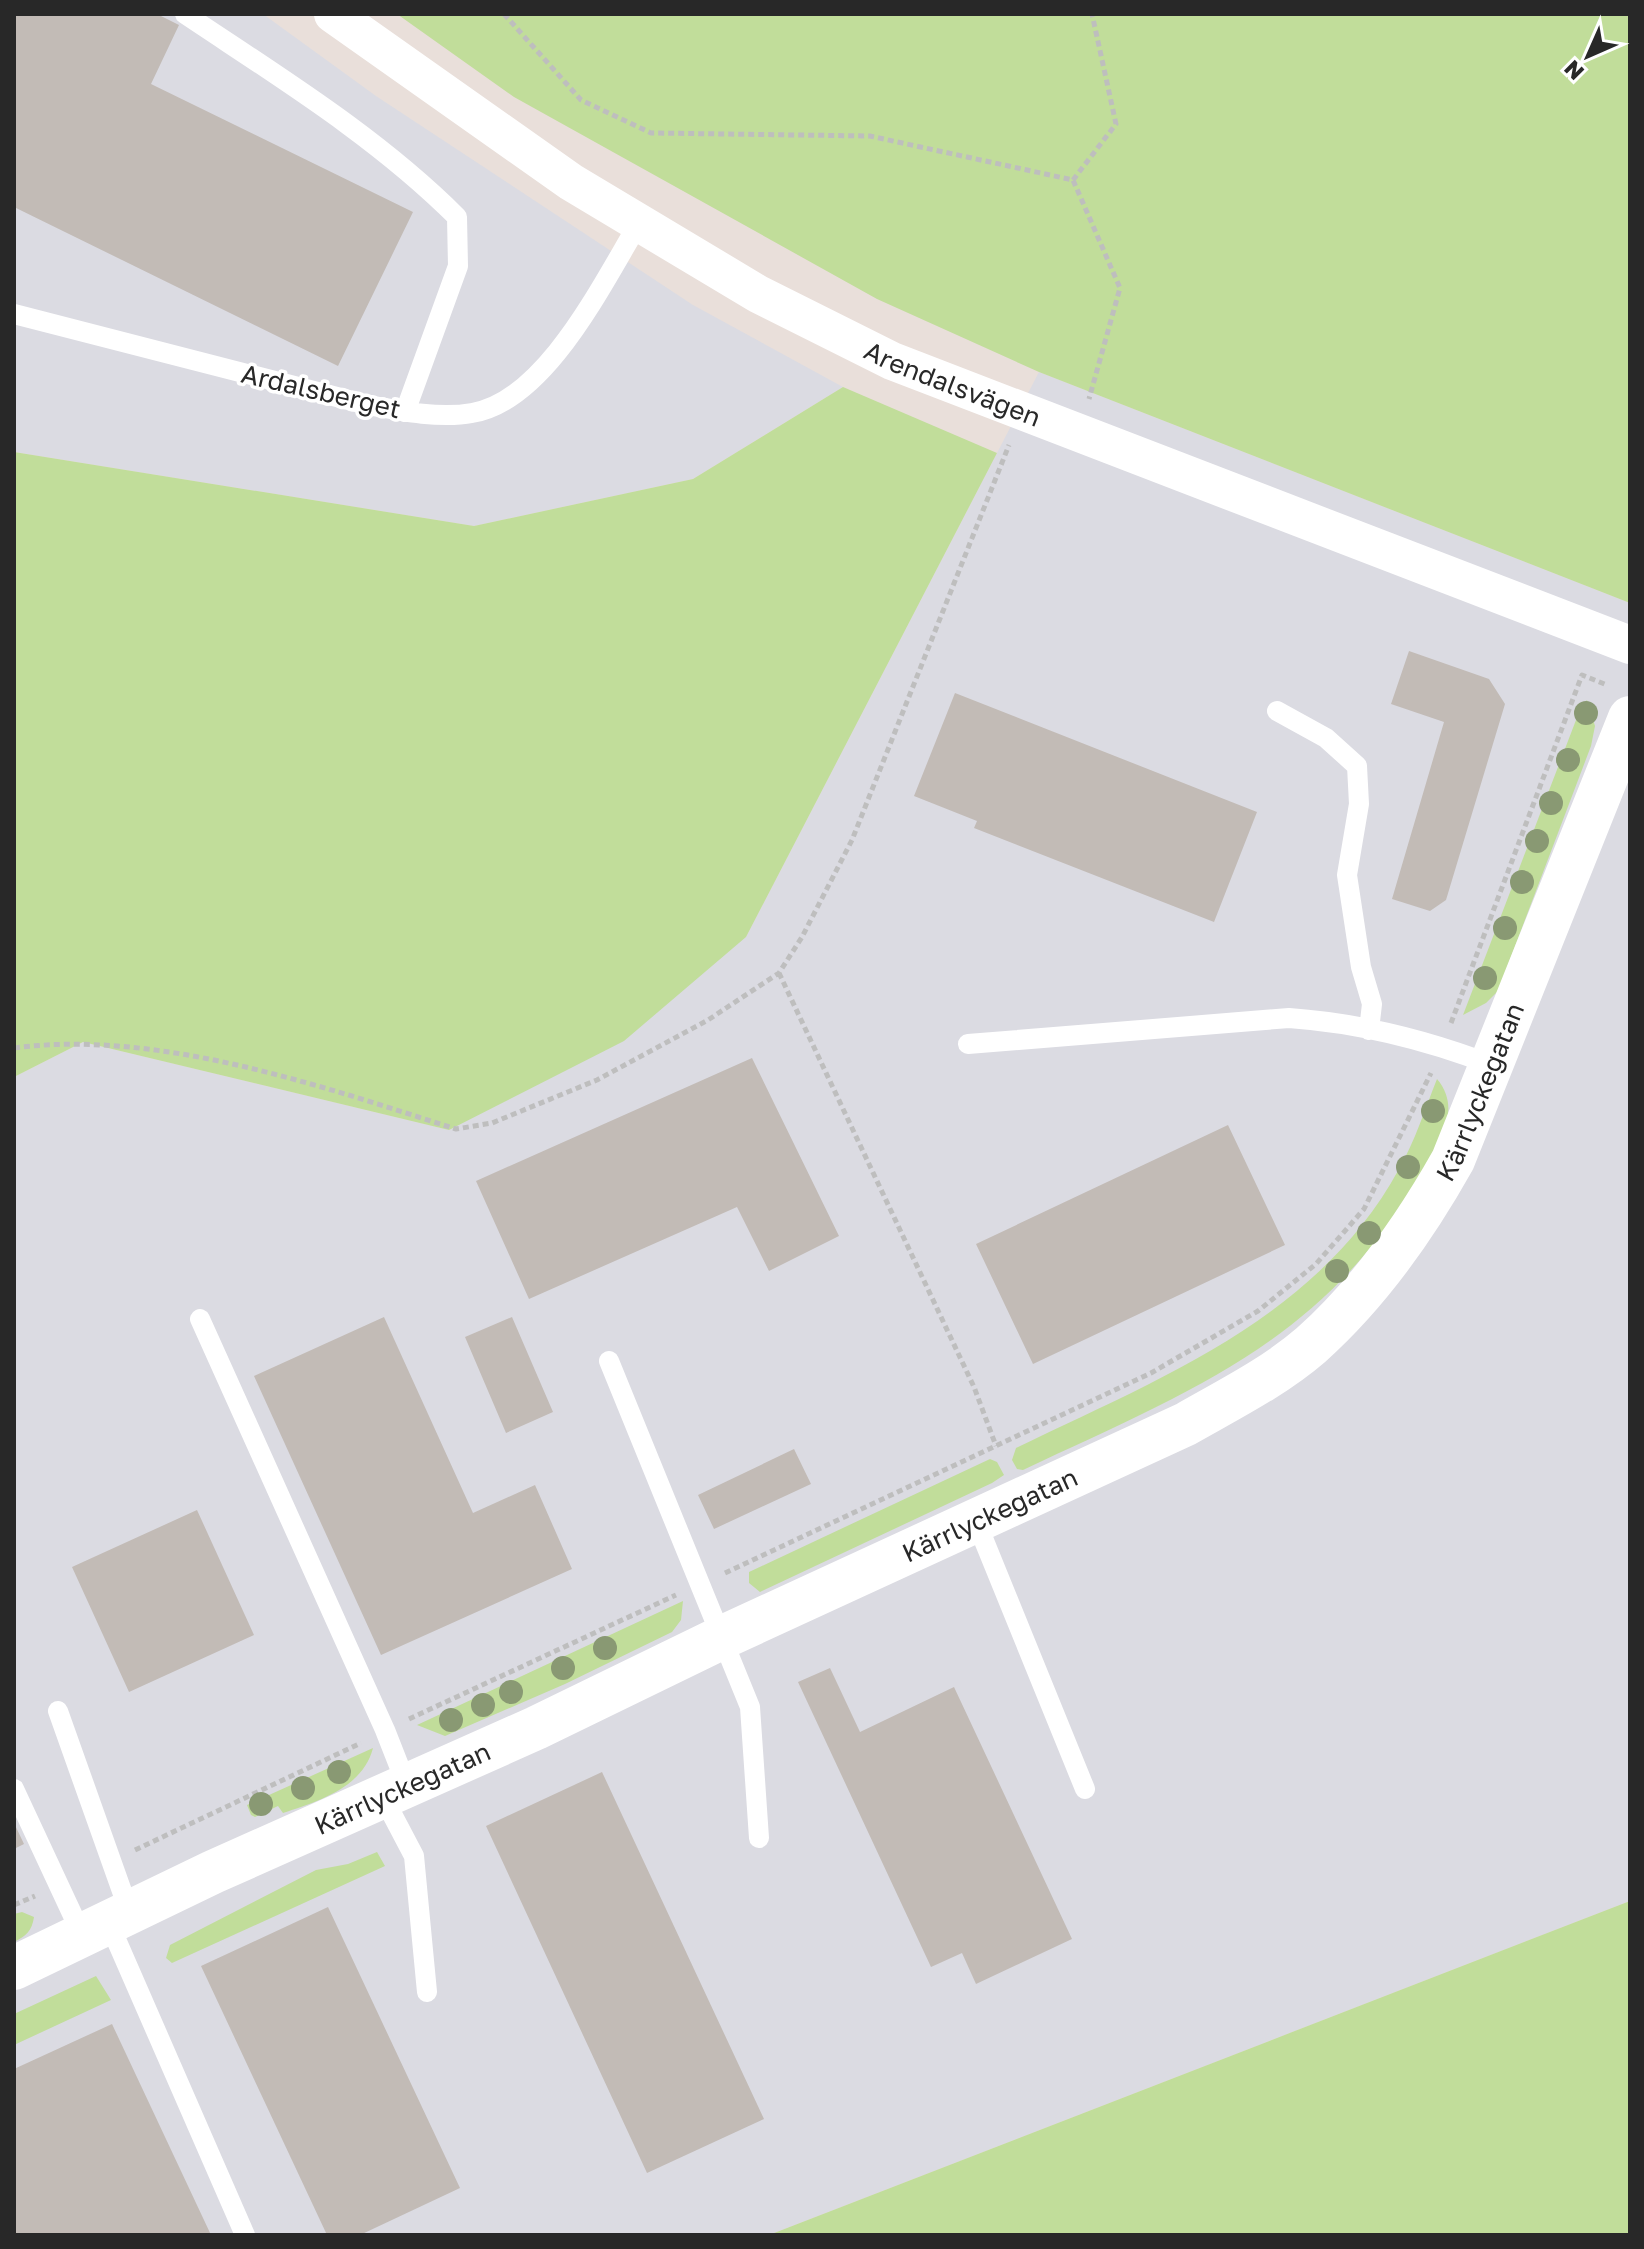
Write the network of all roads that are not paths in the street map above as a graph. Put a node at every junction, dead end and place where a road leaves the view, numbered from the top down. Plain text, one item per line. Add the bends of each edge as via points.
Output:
1 (185, 14) edge
2 (333, 14) edge
3 (639, 223) junction
4 (14, 314) edge
5 (405, 412) junction
6 (1630, 645) edge
7 (1624, 704) edge
8 (1277, 711) dead end
9 (1369, 1030) junction
10 (968, 1044) dead end
11 (1492, 1065) junction
12 (200, 1319) dead end
13 (609, 1361) dead end
14 (976, 1521) junction
15 (721, 1638) junction
16 (58, 1711) dead end
17 (14, 1789) edge
18 (1085, 1789) dead end
19 (395, 1792) junction
20 (759, 1838) dead end
21 (106, 1923) junction
22 (14, 1968) edge
23 (427, 1992) dead end
24 (245, 2235) edge

1 - 5 lane via 345,123 415,176 457,217 458,266
2 - 3 street, Arendalsvägen via 571,182
3 - 5 lane, Ardalsberget via 573,329 519,391 472,414
3 - 6 street, Arendalsvägen via 758,294 892,361
4 - 5 lane, Ardalsberget
7 - 11 street, Kärrlyckegatan
8 - 9 lane via 1326,738 1357,766 1359,804 1347,875 1372,1004
9 - 10 lane via 1289,1018
9 - 11 lane via 1442,1046
11 - 14 street, Kärrlyckegatan via 1453,1160 1426,1208 1311,1345 1186,1424
12 - 19 lane via 385,1730
13 - 15 lane
14 - 15 street, Kärrlyckegatan
14 - 18 lane
15 - 19 street, Kärrlyckegatan
15 - 20 lane via 750,1707
16 - 21 lane via 109,1862
17 - 21 lane via 60,1884
19 - 21 street, Kärrlyckegatan
19 - 23 lane via 414,1856
21 - 22 street, Kärrlyckegatan
21 - 24 lane

